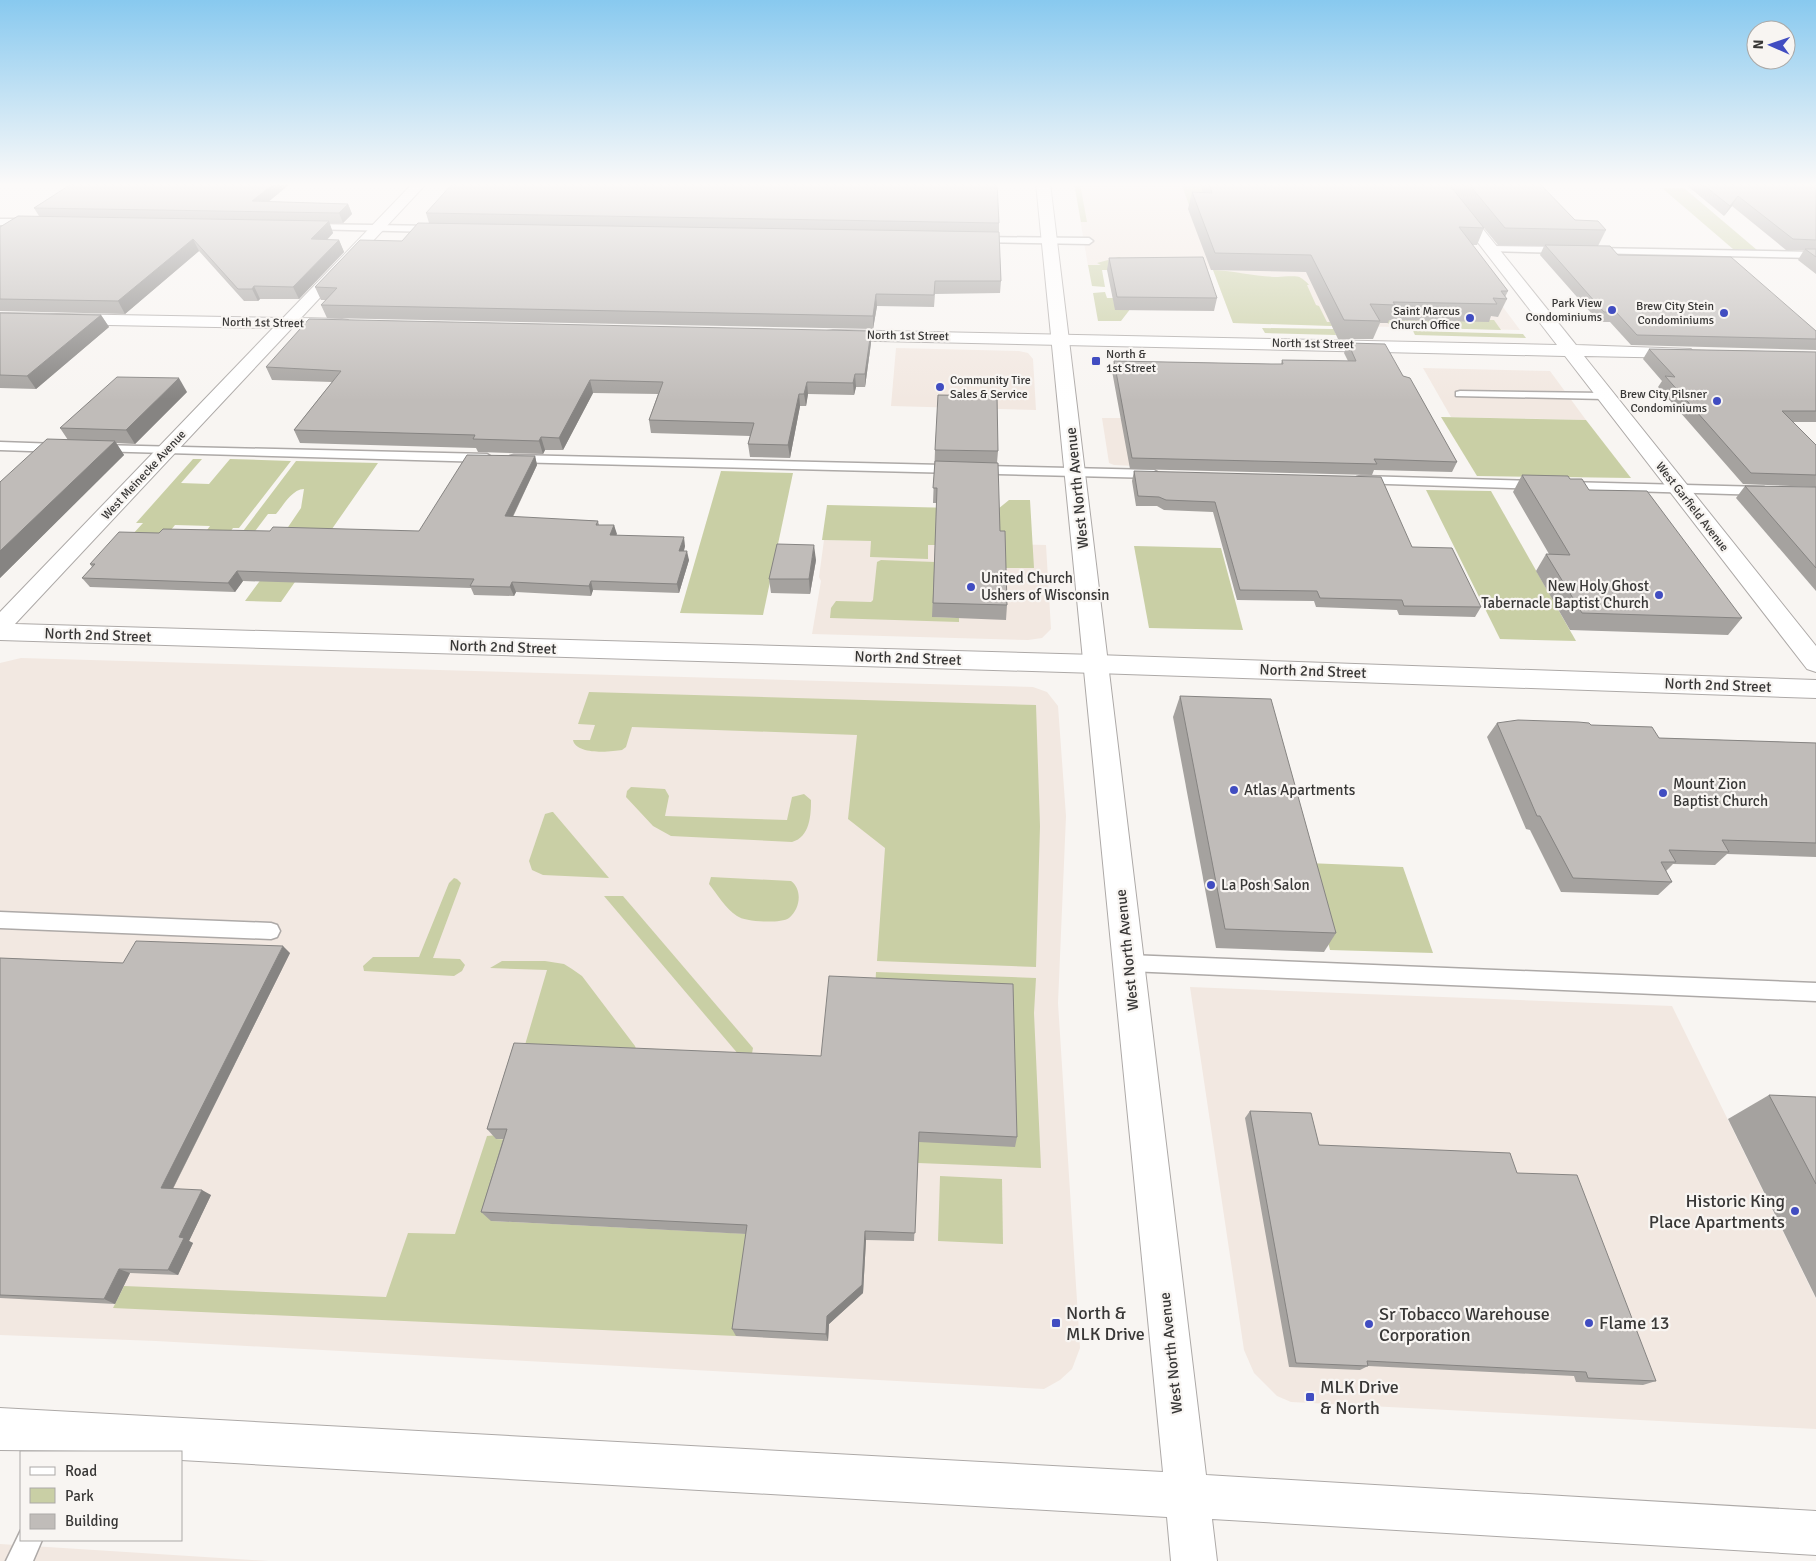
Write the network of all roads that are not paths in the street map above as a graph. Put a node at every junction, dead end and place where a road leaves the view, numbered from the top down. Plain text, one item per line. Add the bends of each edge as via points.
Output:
1 (351, 256) edge
2 (1051, 256) edge
3 (1495, 256) edge
4 (0, 318) edge
5 (287, 323) junction
6 (360, 325) edge
7 (816, 334) edge
8 (1059, 339) junction
9 (1569, 350) junction
10 (1701, 353) edge
11 (1460, 394) dead end
12 (1605, 396) junction
13 (0, 446) edge
14 (69, 448) edge
15 (89, 449) edge
16 (167, 451) junction
17 (1075, 472) junction
18 (1165, 474) edge
19 (1344, 479) edge
20 (1678, 489) junction
21 (1777, 491) edge
22 (0, 626) edge
23 (0, 632) edge
24 (1816, 663) edge
25 (1096, 664) junction
26 (1816, 689) edge
27 (0, 920) edge
28 (271, 931) dead end
29 (1129, 963) junction
30 (1816, 992) edge
31 (0, 1429) edge
32 (77, 1443) edge
33 (1187, 1497) junction
34 (1816, 1533) edge
35 (29, 1541) edge
36 (19, 1561) edge
37 (1194, 1561) edge

1 - 5 street, West Meinecke Avenue
2 - 8 street, West North Avenue
3 - 9 street, West Garfield Avenue
4 - 5 street, North 1st Street
5 - 6 street, North 1st Street
5 - 16 street, West Meinecke Avenue
7 - 8 street, North 1st Street
8 - 9 street, North 1st Street
8 - 17 street, West North Avenue
9 - 10 street, North 1st Street
9 - 12 street, West Garfield Avenue
11 - 12 lane
12 - 20 street, West Garfield Avenue
13 - 14 lane
15 - 16 lane
16 - 17 lane
16 - 22 street, West Meinecke Avenue
17 - 18 lane
17 - 25 street, West North Avenue
19 - 20 lane
20 - 21 lane
20 - 24 street, West Garfield Avenue
23 - 25 street, North 2nd Street
25 - 26 street, North 2nd Street
25 - 29 street, West North Avenue
27 - 28 lane
29 - 30 lane
29 - 33 street, West North Avenue
31 - 32 street
32 - 33 street via 422,1449
33 - 34 street
33 - 37 street, West North Avenue
35 - 36 lane

